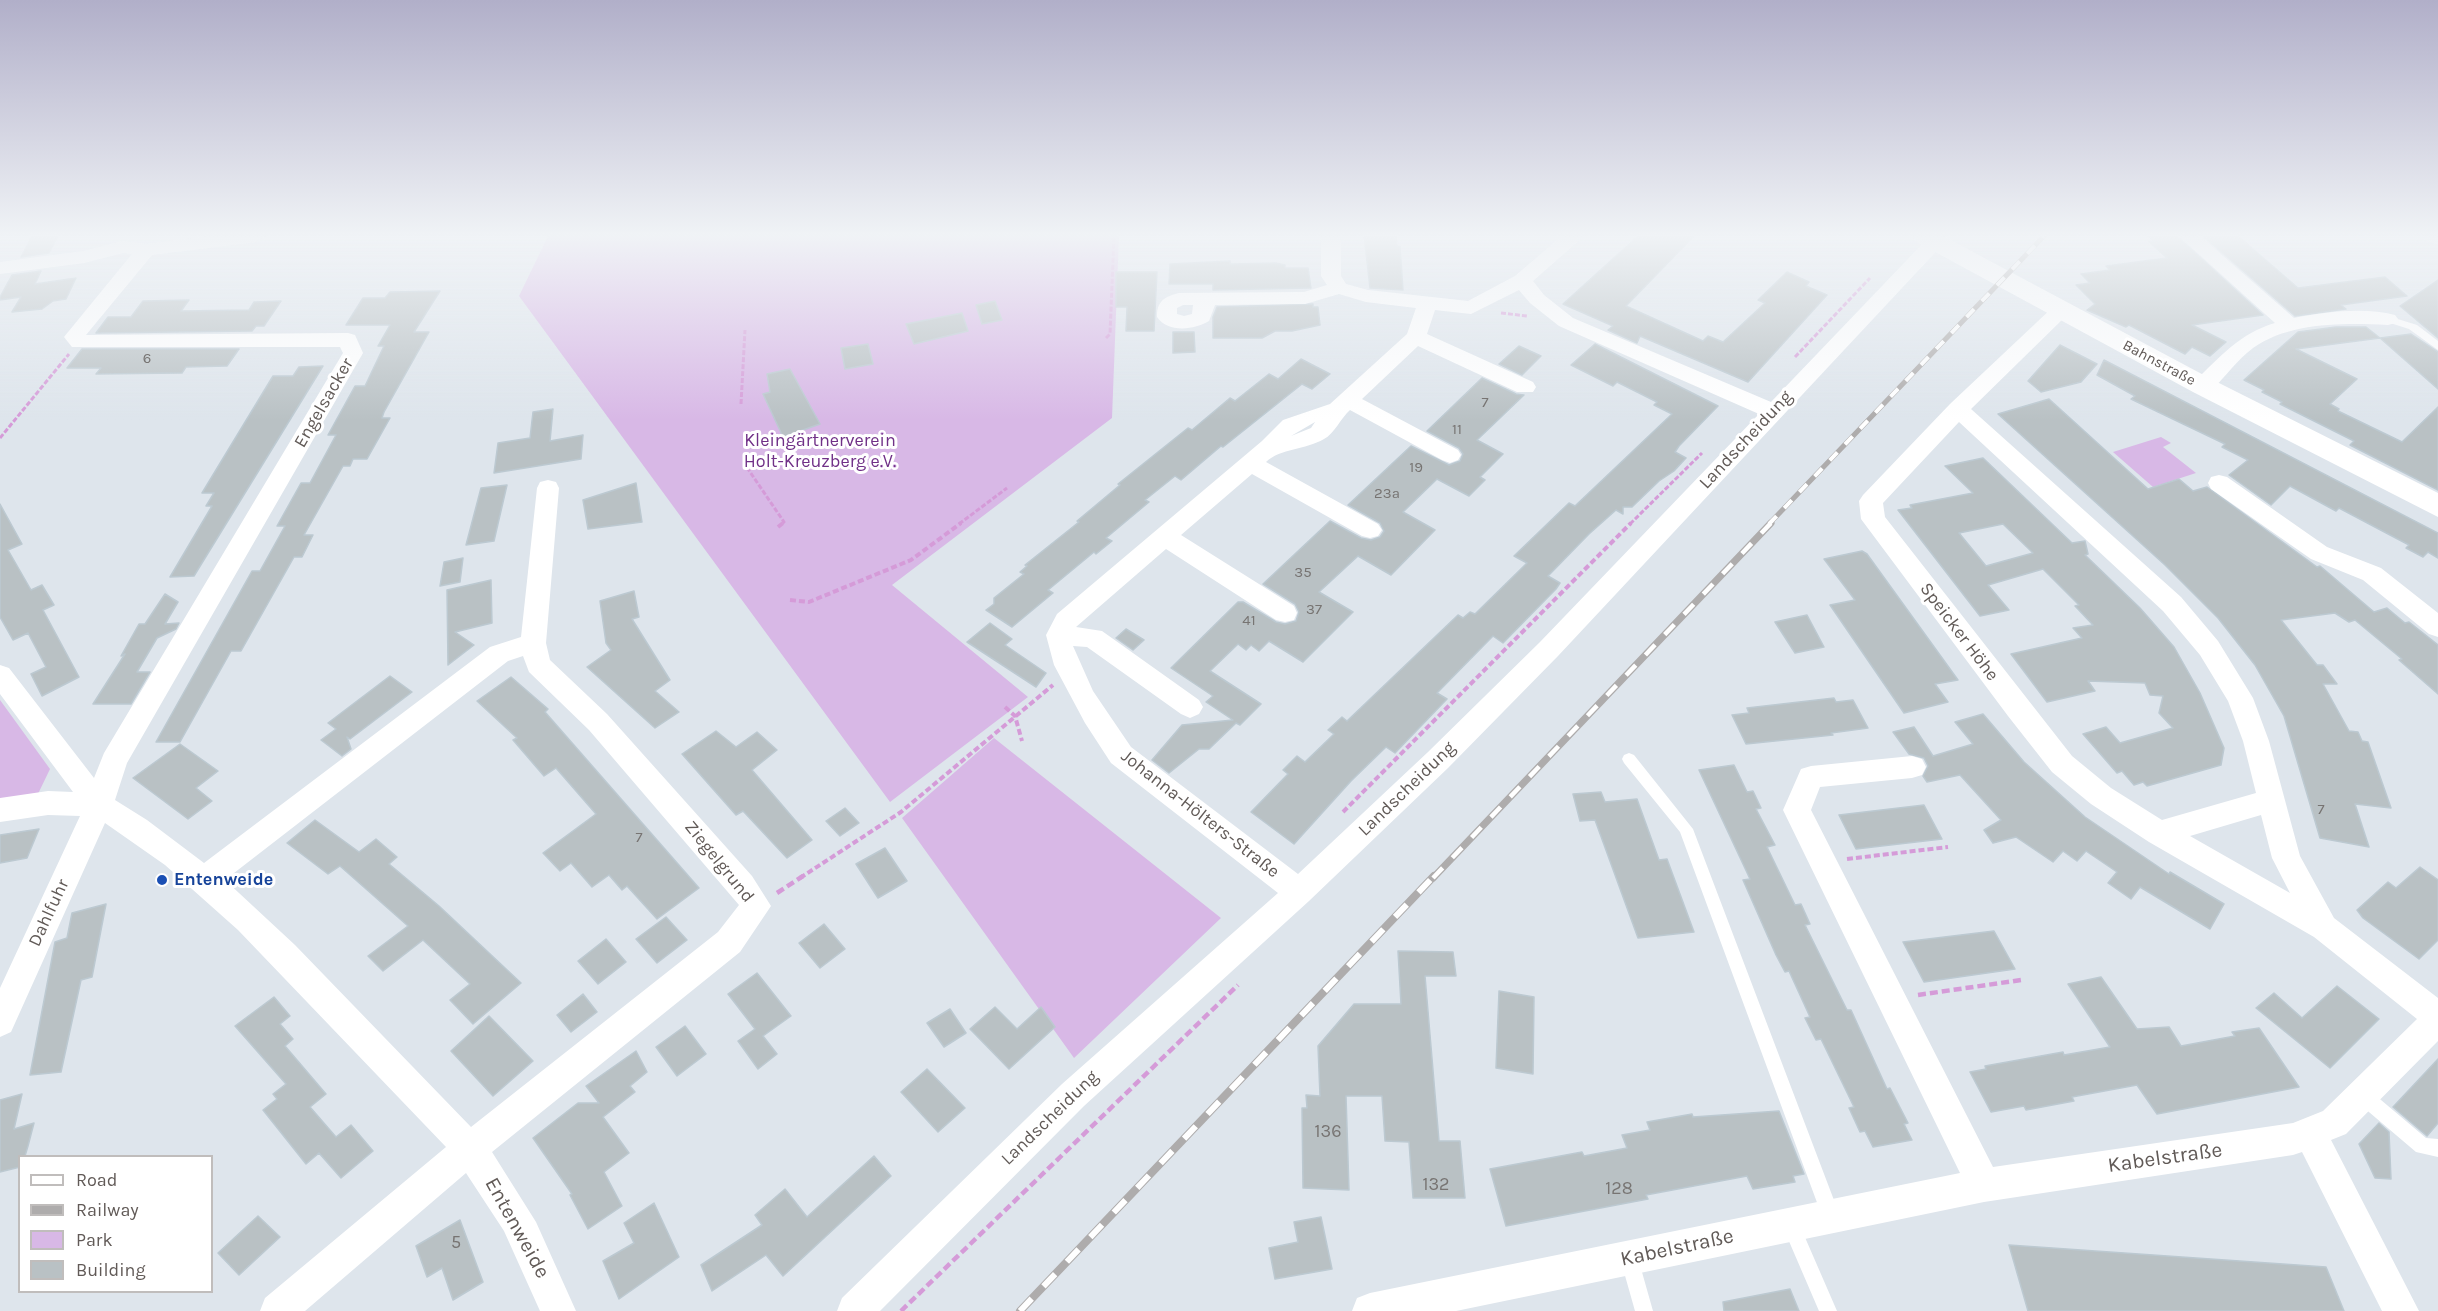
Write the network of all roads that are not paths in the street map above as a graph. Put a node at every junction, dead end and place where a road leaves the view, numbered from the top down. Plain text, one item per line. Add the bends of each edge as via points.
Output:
1 (99, 297) edge
2 (1308, 297) edge
3 (1378, 297) edge
4 (1491, 297) edge
5 (1536, 297) edge
6 (1885, 297) edge
7 (2036, 297) edge
8 (2258, 297) edge
9 (1210, 299) dead end
10 (1428, 302) junction
11 (2052, 306) junction
12 (2388, 319) joint
13 (2290, 326) junction
14 (1416, 337) junction
15 (2438, 347) edge
16 (2203, 386) junction
17 (1525, 387) dead end
18 (1343, 405) junction
19 (1958, 409) junction
20 (1773, 411) junction
21 (1450, 455) dead end
22 (1250, 463) junction
23 (2219, 483) dead end
24 (548, 488) dead end
25 (2438, 506) edge
26 (1370, 530) dead end
27 (1164, 536) junction
28 (1285, 614) dead end
29 (2438, 627) edge
30 (1059, 635) junction
31 (533, 643) junction
32 (0, 675) edge
33 (1190, 707) dead end
34 (1629, 759) dead end
35 (1912, 767) dead end
36 (2271, 801) junction
37 (99, 805) junction
38 (0, 810) edge
39 (2159, 833) junction
40 (204, 880) junction
41 (1299, 892) junction
42 (2324, 928) junction
43 (2438, 1019) edge
44 (0, 1022) edge
45 (2362, 1095) junction
46 (2310, 1133) junction
47 (2438, 1148) edge
48 (469, 1149) junction
49 (1983, 1185) junction
50 (1831, 1216) junction
51 (1791, 1225) junction
52 (1629, 1258) junction
53 (278, 1311) edge
54 (558, 1311) edge
55 (855, 1311) edge
56 (1370, 1311) edge
57 (1644, 1311) edge
58 (1828, 1311) edge
59 (2401, 1311) edge

1 - 37 street, Engelsacker via 74,337 79,342 348,340 353,353 114,761
2 - 9 street
3 - 10 street
4 - 10 street via 1471,308
5 - 20 street via 1566,322
6 - 20 street, Landscheidung
7 - 11 street, Bahnstraße
8 - 13 street
10 - 14 street
11 - 16 street, Bahnstraße
11 - 19 street, Speicker Höhe
12 - 13 street, Bahnstraße via 2360,317
12 - 15 lane, Bahnstraße via 2413,327
13 - 16 street, Bahnstraße via 2269,331 2245,344
14 - 17 street
14 - 18 street
16 - 25 street, Bahnstraße
18 - 21 street
18 - 22 street via 1319,433 1292,444 1270,446
19 - 36 street, Speicker Höhe via 2172,604 2209,648 2240,698
19 - 39 street, Speicker Höhe via 1871,501 1873,519 2062,764 2101,796
20 - 41 street, Landscheidung via 1549,649
22 - 26 street
22 - 27 street
23 - 29 street via 2319,554 2373,574
24 - 31 street, Ziegelgrund
27 - 28 street
27 - 30 street via 1066,621
30 - 33 street via 1093,638
30 - 41 street, Johanna-Hölters-Straße via 1071,670 1107,738 1121,755
31 - 40 street via 499,654
31 - 48 street, Ziegelgrund via 538,665 598,722 742,885 756,906 729,942
32 - 37 street, Entenweide
34 - 50 lane via 1686,829
35 - 49 street via 1811,777 1797,810
36 - 39 street
36 - 42 street, Speicker Höhe via 2286,858
37 - 38 street via 48,803
37 - 40 street, Entenweide
37 - 44 street, Dahlfuhr
39 - 42 street, Speicker Höhe
40 - 48 street, Entenweide via 300,971
41 - 55 street, Landscheidung via 1073,1095
42 - 43 street, Speicker Höhe
43 - 45 street, Kabelstraße
45 - 46 street, Kabelstraße via 2334,1122
45 - 47 lane via 2422,1146
46 - 49 street, Kabelstraße via 2293,1139
46 - 59 street
48 - 53 street
48 - 54 street, Entenweide via 498,1189 537,1258
49 - 50 street, Kabelstraße
50 - 51 street, Kabelstraße
51 - 52 street, Kabelstraße
51 - 58 lane
52 - 56 street, Kabelstraße
52 - 57 lane

